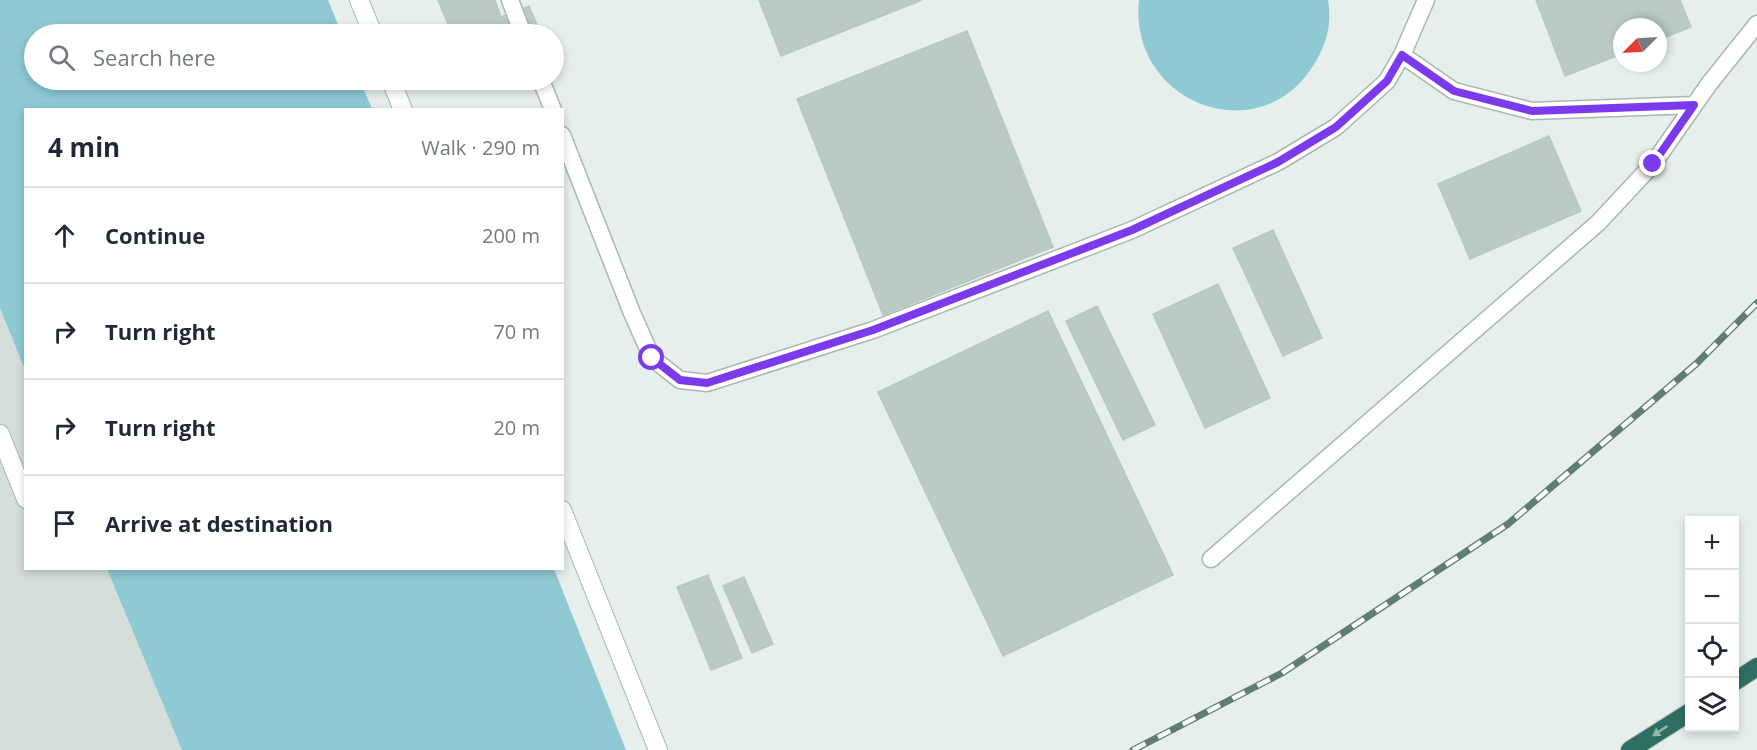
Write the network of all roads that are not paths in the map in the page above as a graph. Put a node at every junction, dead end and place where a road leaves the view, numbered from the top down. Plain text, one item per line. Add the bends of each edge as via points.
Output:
1 (359, 0) edge
2 (510, 0) edge
3 (1424, 2) edge
4 (369, 24) edge
5 (519, 24) edge
6 (1757, 24) edge
7 (1402, 55) junction
8 (395, 90) edge
9 (545, 90) edge
10 (1694, 105) junction
11 (402, 108) edge
12 (552, 108) edge
13 (564, 140) edge
14 (0, 434) edge
15 (24, 495) edge
16 (564, 515) edge
17 (1211, 559) dead end
18 (1757, 667) edge
19 (1739, 679) edge
20 (1685, 715) edge
21 (658, 750) edge
22 (1630, 750) edge

1 - 4 main road
2 - 5 lane
3 - 7 lane
6 - 10 lane
7 - 10 lane via 1454,91 1532,111
7 - 13 lane via 1387,81 1336,127 1278,162 1132,230 873,330 707,383 680,380 652,358
8 - 11 main road
9 - 12 lane
10 - 17 lane via 1653,164 1598,223
14 - 15 main road
16 - 21 main road
18 - 19 highway
20 -> 22 highway

